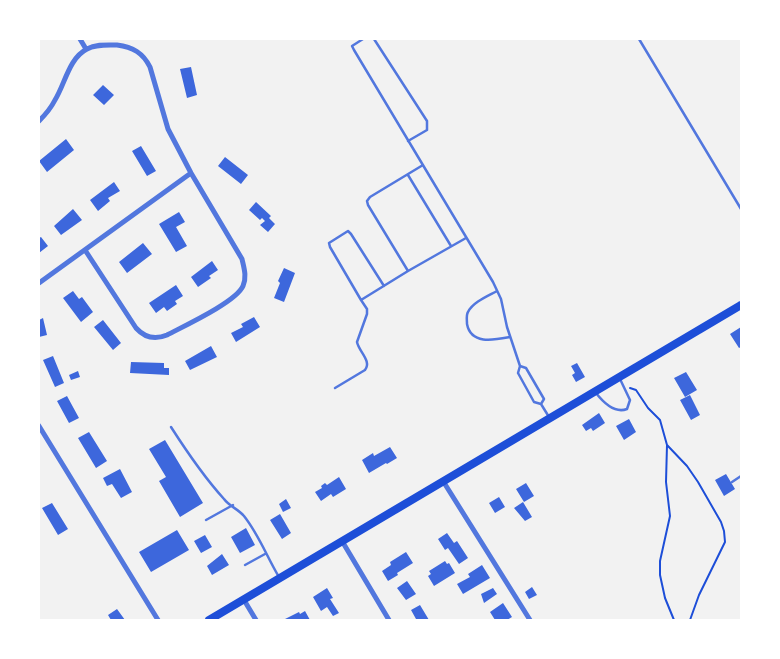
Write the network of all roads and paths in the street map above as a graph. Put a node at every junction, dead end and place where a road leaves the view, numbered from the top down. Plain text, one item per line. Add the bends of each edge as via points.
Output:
1 (80, 39) edge
2 (362, 39) edge
3 (374, 39) edge
4 (639, 39) edge
5 (86, 49) junction
6 (39, 121) edge
7 (408, 141) junction
8 (423, 165) junction
9 (191, 173) junction
10 (408, 175) junction
11 (741, 209) edge
12 (466, 238) junction
13 (451, 246) junction
14 (85, 250) junction
15 (408, 271) junction
16 (39, 283) edge
17 (384, 286) junction
18 (497, 291) junction
19 (361, 300) junction
20 (741, 305) edge
21 (510, 337) junction
22 (520, 366) junction
23 (619, 378) junction
24 (335, 388) dead end
25 (625, 388) junction
26 (595, 392) junction
27 (541, 404) junction
28 (550, 418) junction
29 (39, 426) edge
30 (171, 427) dead end
31 (667, 445) junction
32 (741, 476) edge
33 (443, 481) junction
34 (732, 482) dead end
35 (233, 505) junction
36 (206, 520) dead end
37 (342, 541) junction
38 (265, 554) junction
39 (245, 565) dead end
40 (279, 579) junction
41 (244, 600) junction
42 (158, 620) edge
43 (209, 620) edge
44 (256, 620) edge
45 (389, 620) edge
46 (530, 620) edge
47 (674, 620) edge
48 (690, 620) edge

1 - 5 street
2 - 7 lane via 352,46
3 - 7 lane via 427,121 427,130
4 - 11 lane
5 - 6 street via 76,58 55,100
5 - 9 street via 97,45 122,46 137,51 145,58 166,124
7 - 8 lane
8 - 10 lane
8 - 12 lane
9 - 14 street
9 - 14 street via 242,259 245,281 236,296 167,335 150,337 136,328
10 - 13 lane
10 - 15 lane via 367,201
12 - 13 lane
12 - 18 lane
13 - 15 lane
14 - 16 street
15 - 17 lane
17 - 19 lane
17 - 19 lane via 348,231 331,240 330,247
18 - 21 lane
18 - 21 lane via 468,312 468,328 478,338 487,340
19 - 24 lane via 367,314 358,346 368,367
20 - 23 main road
21 - 22 lane
22 - 27 lane via 518,373 534,402
22 - 27 lane via 526,368 544,399
23 - 25 lane
23 - 26 main road
25 - 26 lane via 630,403 621,411 602,401
25 - 31 path via 636,390 660,420
26 - 28 main road
27 - 28 lane
28 - 33 main road
29 - 42 street
30 - 35 lane via 200,471 225,501
31 - 47 path via 666,482 670,516 660,575
31 - 48 path via 702,488 724,531 725,542
32 - 34 lane
33 - 37 main road
33 - 46 street
35 - 36 lane
35 - 38 lane via 249,523
37 - 40 main road
37 - 45 street
38 - 39 lane
38 - 40 lane
40 - 41 main road
41 - 43 main road
41 - 44 street

